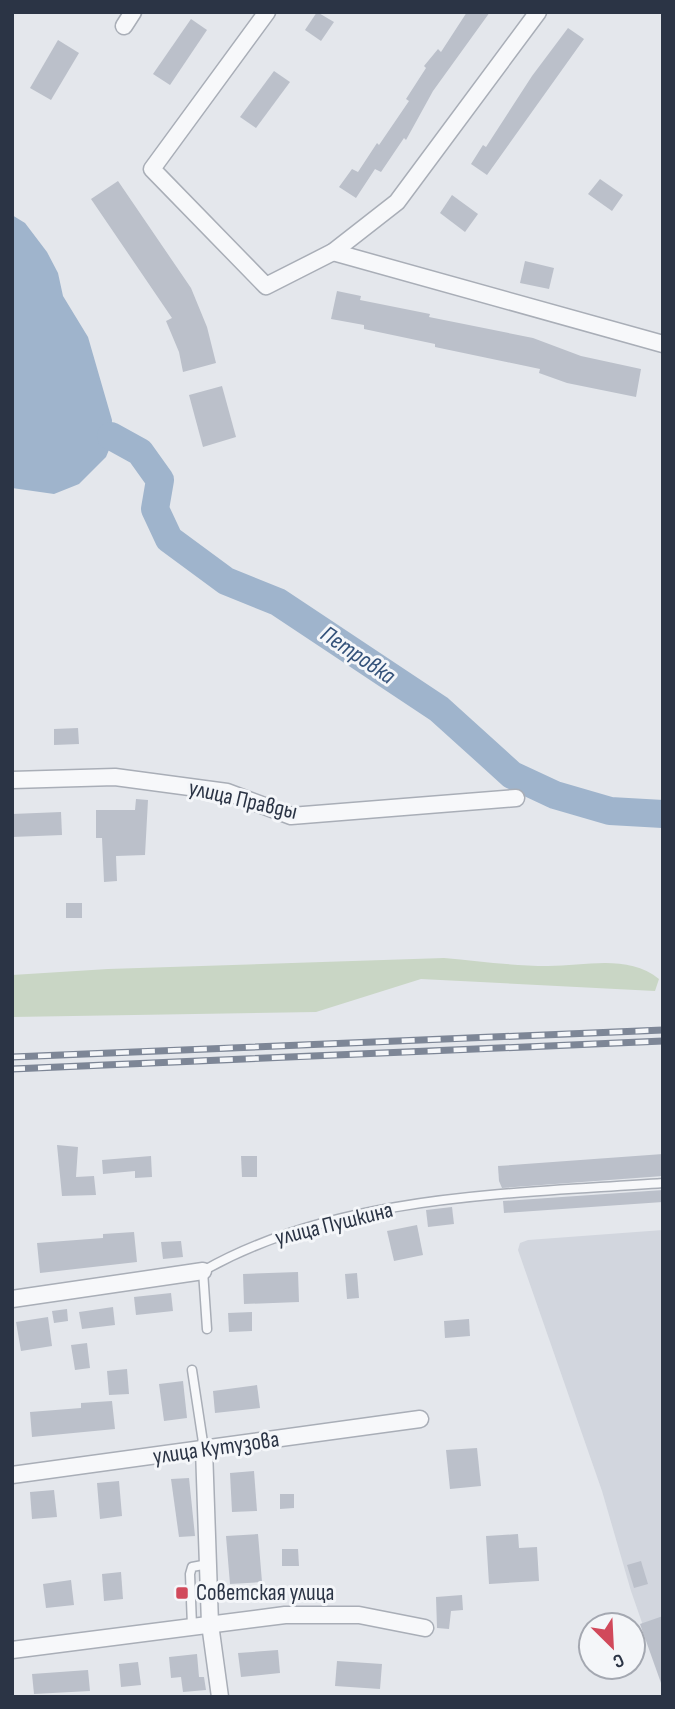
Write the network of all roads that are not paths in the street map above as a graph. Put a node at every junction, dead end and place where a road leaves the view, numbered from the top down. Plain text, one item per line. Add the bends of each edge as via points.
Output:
1 (267, 12) edge
2 (538, 12) edge
3 (333, 252) junction
4 (663, 344) edge
5 (12, 780) edge
6 (516, 797) dead end
7 (663, 1183) edge
8 (203, 1271) junction
9 (12, 1299) edge
10 (207, 1329) dead end
11 (192, 1370) dead end
12 (420, 1419) dead end
13 (204, 1449) junction
14 (12, 1475) edge
15 (208, 1564) junction
16 (210, 1624) junction
17 (192, 1626) junction
18 (425, 1628) dead end
19 (12, 1650) edge
20 (220, 1697) edge

1 - 3 street via 152,169 266,286
2 - 3 street via 397,202
3 - 4 street
5 - 6 street, улица Правды via 140,780 227,792 291,816
7 - 8 lane, улица Пушкина via 518,1194 350,1216 278,1236
8 - 9 street, улица Пушкина
8 - 10 lane
11 - 13 lane
12 - 13 street, улица Кутузова
13 - 14 street, улица Кутузова
13 - 15 street
15 - 16 street
15 - 17 lane via 192,1567 190,1574
16 - 17 street
16 - 18 street via 285,1615 359,1615
16 - 20 street
17 - 19 street

